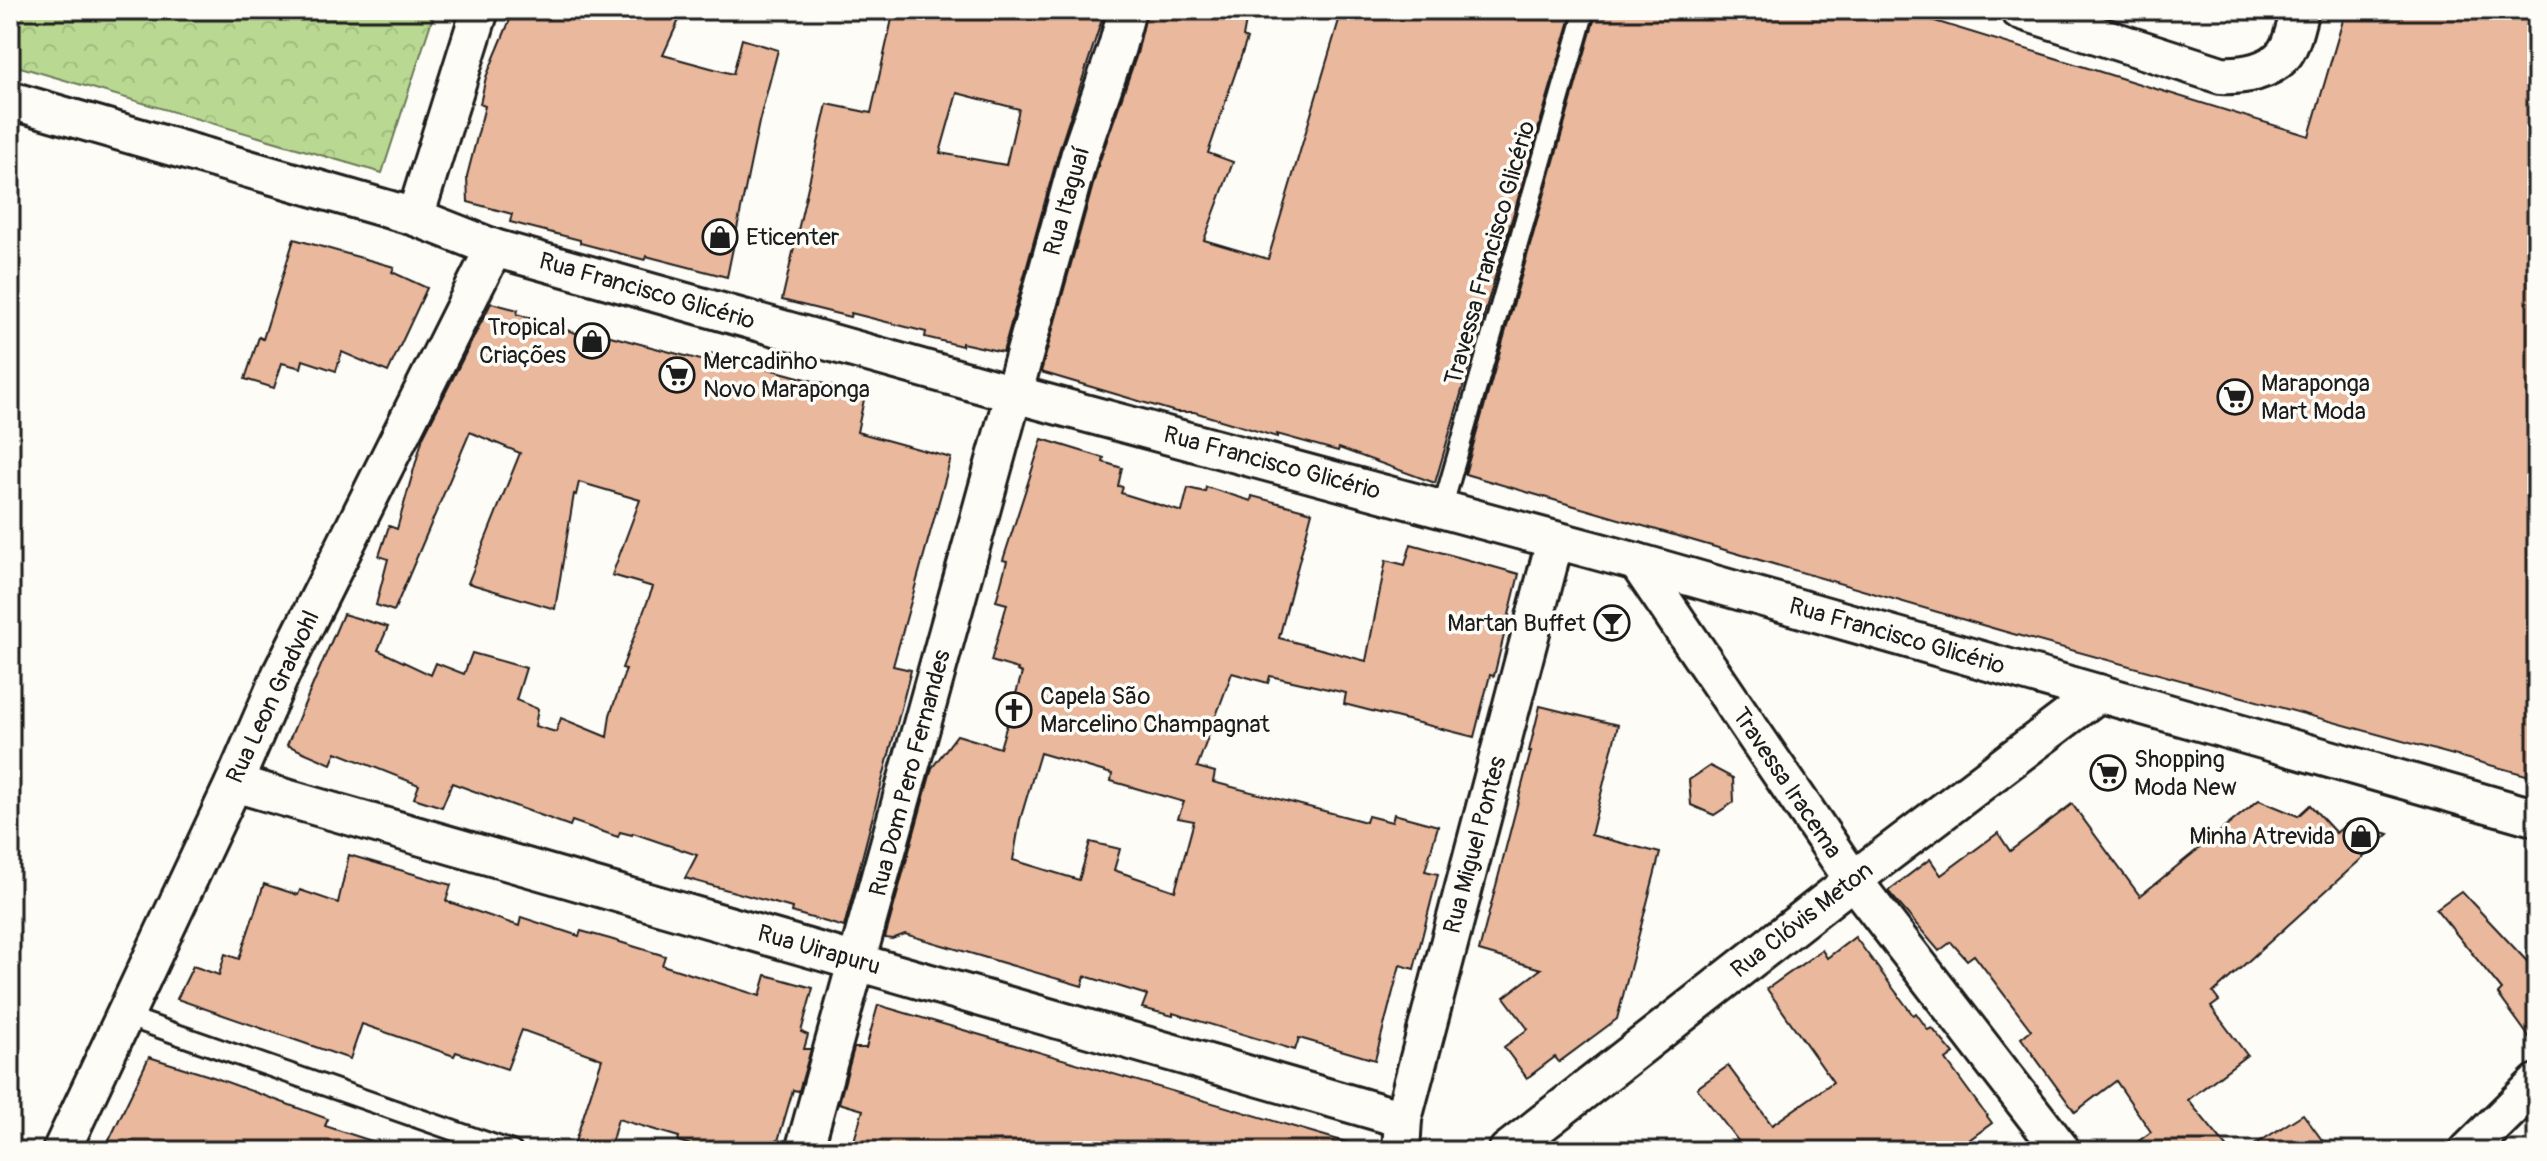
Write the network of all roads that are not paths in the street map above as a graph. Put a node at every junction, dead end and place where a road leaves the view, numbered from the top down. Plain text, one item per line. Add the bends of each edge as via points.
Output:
1 (480, 10) edge
2 (1127, 10) edge
3 (1585, 10) edge
4 (2019, 10) edge
5 (2300, 10) edge
6 (10, 100) edge
7 (415, 217) junction
8 (494, 248) junction
9 (1014, 394) junction
10 (1442, 509) junction
11 (1555, 541) junction
12 (1637, 562) junction
13 (2099, 693) junction
14 (234, 783) junction
15 (2537, 818) edge
16 (1853, 880) junction
17 (858, 961) junction
18 (125, 1016) junction
19 (2537, 1083) edge
20 (1402, 1135) edge
21 (61, 1151) edge
22 (512, 1151) edge
23 (804, 1151) edge
24 (1507, 1151) edge
25 (2062, 1151) edge
26 (2468, 1151) edge

1 - 7 street
2 - 9 street, Rua Itaguaí via 1079,157
3 - 10 lane, Travessa Francisco Glicério
4 - 5 street via 2236,76 2258,71 2286,52
6 - 7 street, Rua Francisco Glicério
7 - 8 street, Rua Francisco Glicério
8 - 9 street, Rua Francisco Glicério
8 - 14 street, Rua Leon Gradvohl via 281,674
9 - 10 street, Rua Francisco Glicério
9 - 17 street, Rua Dom Pero Fernandes
10 - 11 street, Rua Francisco Glicério
11 - 12 street, Rua Francisco Glicério
11 - 20 street, Rua Miguel Pontes
12 - 13 street, Rua Francisco Glicério
12 - 16 street, Travessa Iracema
13 - 15 street, Rua Francisco Glicério
13 - 16 street, Rua Clóvis Meton
14 - 17 street, Rua Uirapuru
14 - 18 street, Rua Leon Gradvohl
16 - 24 street, Rua Clóvis Meton
16 - 25 street, Travessa Iracema
17 - 20 street, Rua Uirapuru
17 - 23 street, Rua Dom Pero Fernandes
18 - 21 street, Rua Leon Gradvohl
18 - 22 lane
19 - 26 street

